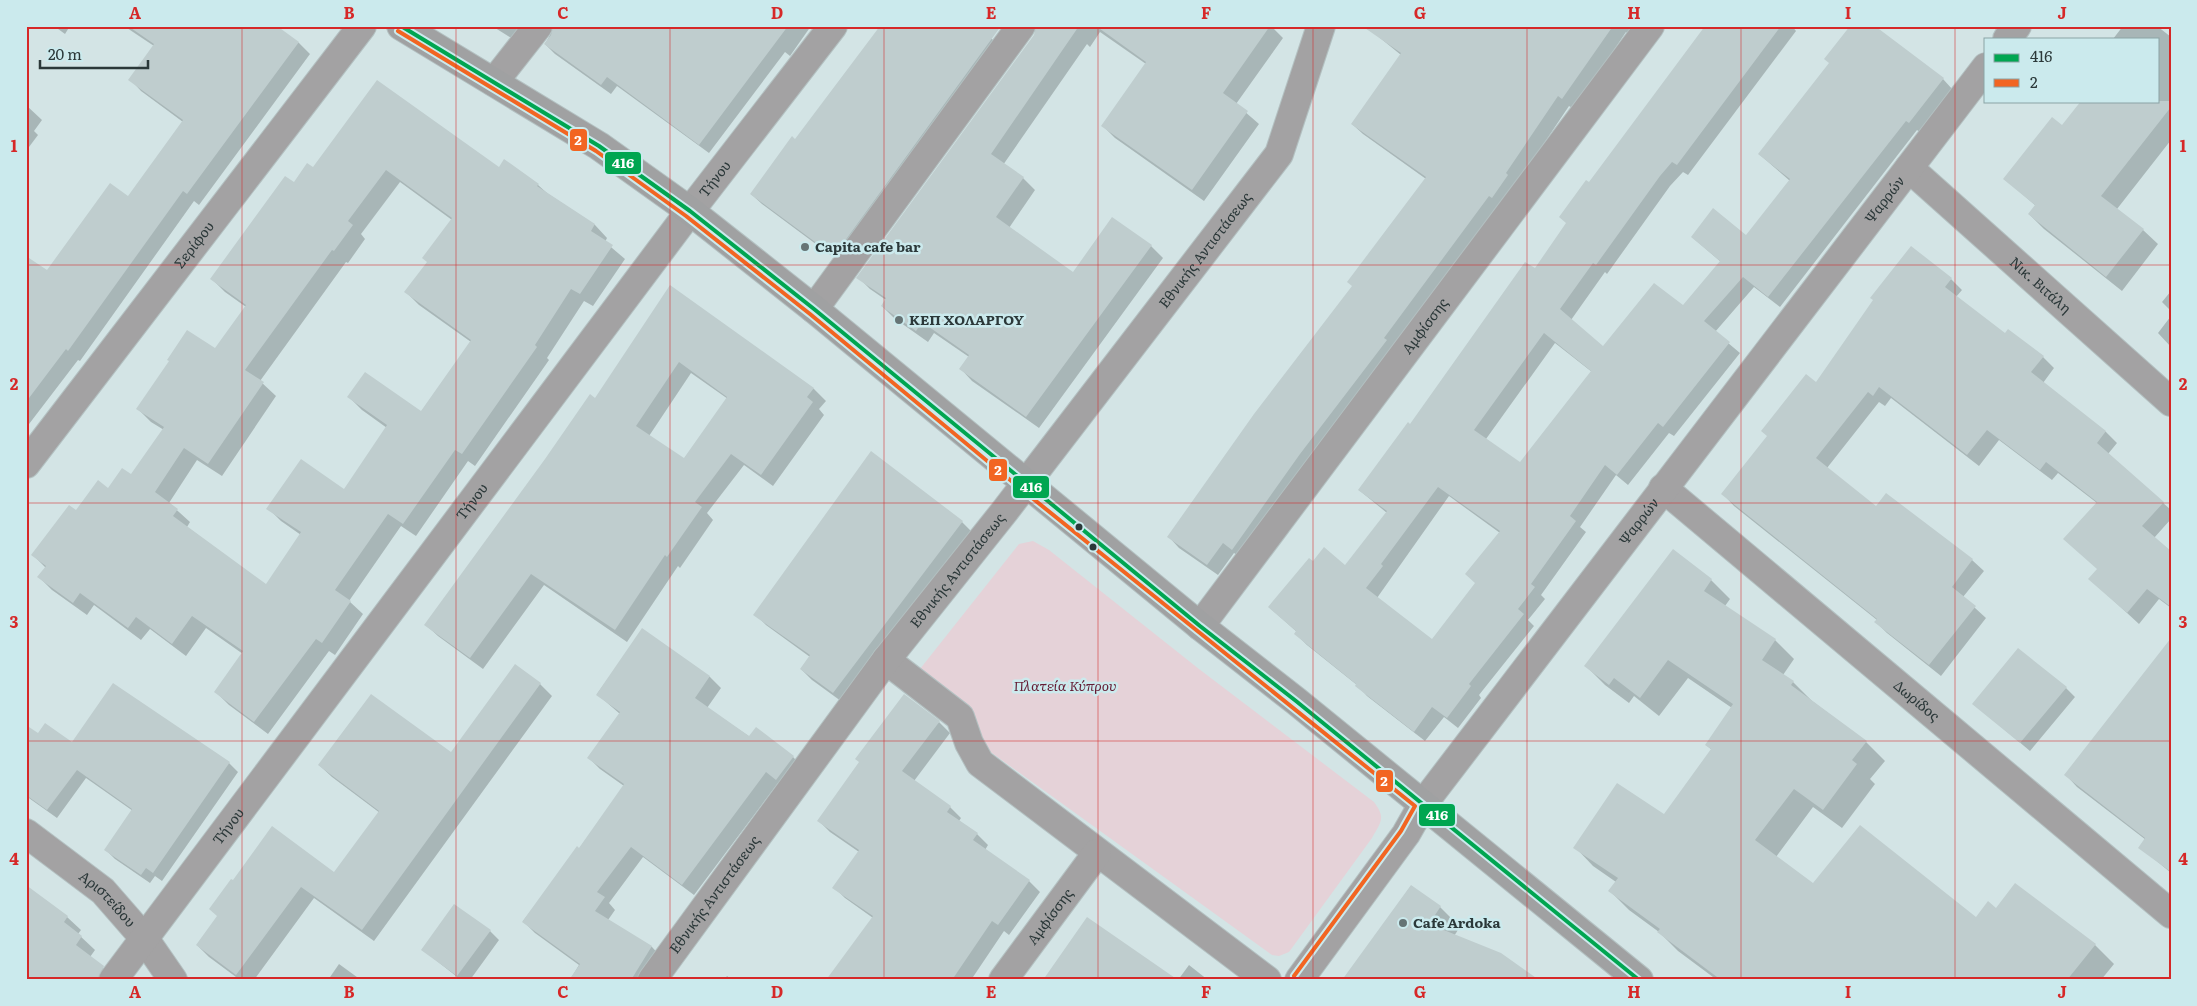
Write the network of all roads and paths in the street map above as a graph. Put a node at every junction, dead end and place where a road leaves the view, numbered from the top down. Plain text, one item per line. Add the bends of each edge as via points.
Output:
1 (362, 26) edge
2 (401, 26) edge
3 (538, 26) edge
4 (833, 26) edge
5 (1021, 26) edge
6 (1321, 26) edge
7 (1650, 26) edge
8 (2017, 26) edge
9 (2008, 38) edge
10 (1984, 70) edge
11 (494, 82) junction
12 (1909, 168) junction
13 (690, 211) junction
14 (814, 309) junction
15 (2171, 402) edge
16 (26, 464) edge
17 (1025, 484) junction
18 (1664, 488) junction
19 (1200, 626) junction
20 (886, 660) junction
21 (1423, 804) junction
22 (26, 833) edge
23 (1096, 853) junction
24 (2171, 914) edge
25 (144, 938) junction
26 (113, 980) edge
27 (173, 980) edge
28 (652, 980) edge
29 (1003, 980) edge
30 (1267, 980) edge
31 (1300, 980) edge
32 (1639, 980) edge

1 - 16 street, Σερίφου
2 - 11 street
3 - 11 street
4 - 13 street, Τήνου
5 - 14 street
6 - 17 street, Εθνικής Αντιστάσεως via 1279,154
7 - 19 street, Αμφίσσης
8 - 9 street
10 - 12 street, Ψαρρών
11 - 13 street via 599,146
12 - 15 street, Νικ. Βιτάλη
12 - 18 street, Ψαρρών
13 - 14 street
13 - 25 street, Τήνου
14 - 17 street
17 - 19 street
17 - 20 street, Εθνικής Αντιστάσεως
18 - 21 street, Ψαρρών
18 - 24 street, Δωρίδος
19 - 21 street
20 - 23 street via 960,717 980,763
20 - 28 street, Εθνικής Αντιστάσεως
21 - 31 street, Ψαρρών via 1406,834
21 - 32 street
22 - 25 street, Αριστείδου via 103,891
23 - 29 street, Αμφίσσης
23 - 30 street
25 - 26 street, Τήνου
25 - 27 street, Αριστείδου

